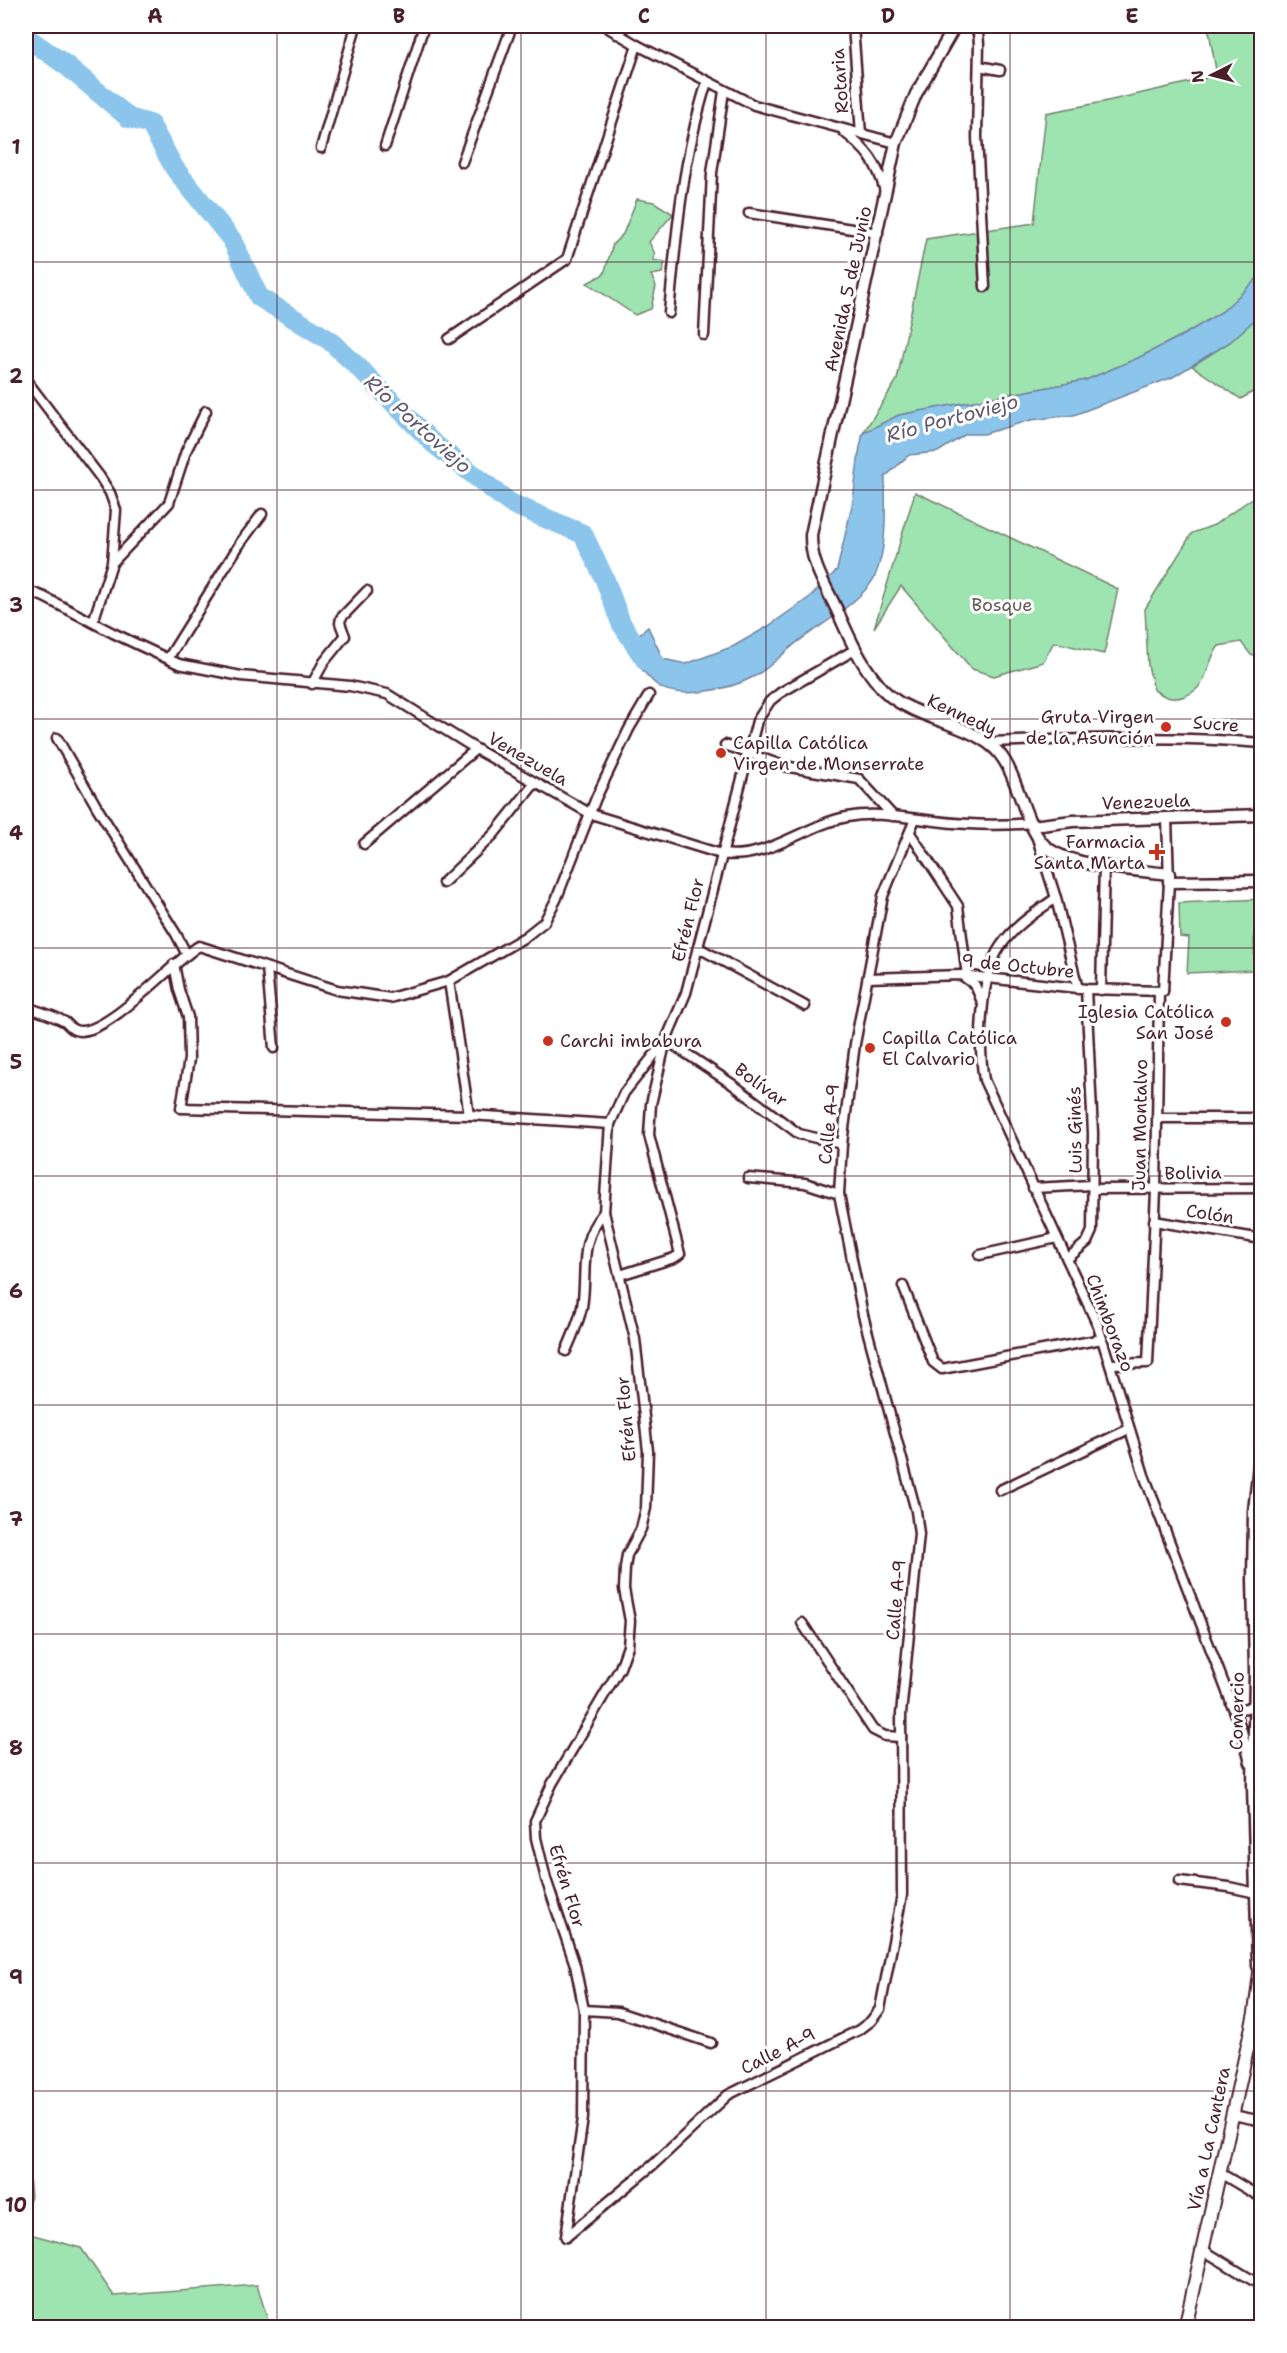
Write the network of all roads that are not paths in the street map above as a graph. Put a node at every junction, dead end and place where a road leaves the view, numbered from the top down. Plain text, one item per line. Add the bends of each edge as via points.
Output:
1 (356, 26) edge
2 (424, 26) edge
3 (512, 26) edge
4 (605, 26) edge
5 (624, 26) edge
6 (853, 26) edge
7 (955, 26) edge
8 (971, 26) edge
9 (617, 33) junction
10 (638, 45) junction
11 (979, 66) junction
12 (1000, 70) dead end
13 (706, 82) junction
14 (724, 91) junction
15 (841, 130) junction
16 (861, 134) junction
17 (896, 143) junction
18 (385, 146) dead end
19 (321, 148) dead end
20 (462, 162) dead end
21 (885, 191) junction
22 (749, 213) dead end
23 (878, 233) junction
24 (986, 287) dead end
25 (669, 313) dead end
26 (704, 335) dead end
27 (449, 339) dead end
28 (26, 380) edge
29 (206, 411) dead end
30 (262, 514) dead end
31 (112, 563) junction
32 (26, 590) edge
33 (367, 591) dead end
34 (93, 622) junction
35 (854, 645) junction
36 (169, 657) junction
37 (312, 684) junction
38 (649, 695) dead end
39 (57, 738) dead end
40 (989, 742) junction
41 (1262, 744) edge
42 (724, 745) dead end
43 (476, 749) junction
44 (747, 754) junction
45 (535, 783) junction
46 (591, 814) junction
47 (1262, 815) edge
48 (893, 816) junction
49 (1167, 818) junction
50 (915, 819) junction
51 (1033, 828) junction
52 (909, 833) junction
53 (916, 843) junction
54 (364, 844) dead end
55 (901, 853) junction
56 (721, 854) junction
57 (1104, 865) junction
58 (1169, 878) junction
59 (1262, 881) edge
60 (443, 883) dead end
61 (1056, 898) junction
62 (699, 948) junction
63 (186, 953) junction
64 (174, 964) junction
65 (267, 968) junction
66 (964, 975) junction
67 (868, 978) junction
68 (988, 979) junction
69 (449, 981) junction
70 (1082, 989) junction
71 (1101, 990) junction
72 (1161, 991) junction
73 (983, 1004) junction
74 (805, 1006) dead end
75 (26, 1007) edge
76 (666, 1040) junction
77 (274, 1048) dead end
78 (469, 1115) junction
79 (1156, 1118) junction
80 (1262, 1118) edge
81 (610, 1125) junction
82 (842, 1144) junction
83 (748, 1178) dead end
84 (1093, 1187) junction
85 (1034, 1188) junction
86 (1262, 1188) edge
87 (1155, 1189) junction
88 (839, 1194) junction
89 (604, 1212) junction
90 (1154, 1221) junction
91 (1057, 1238) junction
92 (1262, 1239) edge
93 (980, 1255) dead end
94 (1067, 1259) junction
95 (620, 1275) junction
96 (903, 1286) dead end
97 (1102, 1339) junction
98 (566, 1352) dead end
99 (1110, 1364) junction
100 (1129, 1429) junction
101 (1262, 1436) edge
102 (1000, 1490) dead end
103 (802, 1623) dead end
104 (1230, 1703) junction
105 (1254, 1704) junction
106 (901, 1737) junction
107 (1253, 1785) junction
108 (1179, 1881) dead end
109 (1256, 1893) junction
110 (1259, 1914) edge
111 (1262, 1957) edge
112 (1260, 1987) edge
113 (584, 2010) junction
114 (1256, 2033) edge
115 (711, 2043) dead end
116 (1233, 2115) junction
117 (1262, 2121) edge
118 (1220, 2173) junction
119 (1262, 2198) edge
120 (566, 2237) joint
121 (1203, 2250) junction
122 (1262, 2286) edge
123 (1185, 2328) edge

1 - 19 street
2 - 18 street
3 - 20 street
4 - 9 street
5 - 9 street
6 - 16 street, Rotaria
7 - 17 street, Avenida 5 de Junio via 916,94
8 - 11 street via 978,33
9 - 10 street
10 - 13 street
10 - 27 street via 567,259
11 - 12 street
11 - 24 street via 977,137
13 - 14 street
13 - 25 street via 686,166
14 - 15 street via 770,111
14 - 26 street via 712,173
15 - 16 street
15 - 21 street via 867,151
16 - 17 street
17 - 21 street, Avenida 5 de Junio
21 - 23 street, Avenida 5 de Junio
22 - 23 street
23 - 35 street, Avenida 5 de Junio via 811,535 818,570
28 - 31 street via 110,493 116,510
29 - 31 street via 186,451 169,503
30 - 36 street
31 - 34 street
32 - 34 street, Venezuela
33 - 37 street via 341,618 345,636
34 - 36 street, Venezuela
35 - 40 street, Kennedy via 875,681 890,697
35 - 44 street, Efrén Flor via 770,702 757,721
36 - 37 street, Venezuela via 179,664 241,676
37 - 43 street, Venezuela via 351,686 387,694
38 - 46 street
39 - 63 street
40 - 41 street, Sucre via 1201,738
40 - 51 street, Kennedy via 1009,768
42 - 44 street
43 - 45 street, Venezuela
43 - 54 street
44 - 48 street via 784,766 859,779
44 - 56 street, Efrén Flor
45 - 46 street, Venezuela
45 - 60 street via 494,834
46 - 56 street, Venezuela
46 - 69 street via 544,922
47 - 49 street, Venezuela
48 - 50 street, Venezuela
48 - 56 street, Venezuela via 847,817 753,854
49 - 51 street, Venezuela via 1073,821
49 - 58 street, Juan Montalvo
50 - 51 street, Venezuela
50 - 52 street, Calle A-9
51 - 57 street via 1046,847 1058,854
51 - 61 street, Luis Ginés
52 - 53 street
52 - 55 street, Calle A-9
53 - 55 street
53 - 66 street via 958,906
55 - 67 street, Calle A-9 via 883,896
56 - 62 street, Efrén Flor
57 - 58 street
57 - 71 street
58 - 59 street
58 - 72 street, Juan Montalvo
61 - 68 street, Chimborazo via 1008,937 994,957
61 - 70 street, Luis Ginés
62 - 74 street
62 - 76 street, Efrén Flor
63 - 64 street
63 - 65 street via 199,946
64 - 75 street via 120,1012 86,1031 75,1030
64 - 78 street via 188,1017 189,1059 181,1108
65 - 69 street via 337,990 390,998
65 - 77 street
66 - 67 street, 9 de Octubre
66 - 68 street, 9 de Octubre
66 - 73 street via 975,985
67 - 82 street, Calle A-9
68 - 70 street, 9 de Octubre
68 - 73 street, Chimborazo
69 - 78 street
70 - 71 street, 9 de Octubre
70 - 84 street, Luis Ginés via 1093,1123
71 - 72 street, 9 de Octubre
72 - 79 street, Juan Montalvo
73 - 85 street, Chimborazo via 984,1080
76 - 81 street, Efrén Flor via 624,1094
76 - 82 street, Bolívar via 800,1134
76 - 95 street via 651,1104 650,1135 680,1254
78 - 81 street
79 - 80 street
79 - 87 street, Juan Montalvo
81 - 89 street, Efrén Flor
82 - 88 street, Calle A-9
83 - 88 street via 805,1183
84 - 85 street, Bolivia
84 - 87 street, Bolivia
84 - 94 street, Luis Ginés via 1091,1235
85 - 91 street, Chimborazo
86 - 87 street, Bolivia
87 - 90 street, Juan Montalvo
88 - 106 street, Calle A-9 via 863,1315 918,1526
89 - 95 street, Efrén Flor
89 - 98 street via 588,1237 582,1305
90 - 92 street, Colón
90 - 99 street, Juan Montalvo via 1148,1362
91 - 93 street
91 - 94 street, Chimborazo
94 - 97 street, Chimborazo
95 - 113 street, Efrén Flor via 635,1340 648,1451 646,1508 625,1568 628,1646 620,1668 552,1784 535,1821 546,1879 575,1965
96 - 97 street via 933,1362 942,1369
97 - 99 street, Chimborazo
99 - 100 street, Chimborazo
100 - 102 street
100 - 104 street, Chimborazo
101 - 105 street, Comercio via 1254,1511
103 - 106 street via 873,1730
104 - 105 street via 1241,1709
104 - 107 street, Chimborazo via 1246,1745
105 - 107 street, Comercio
106 - 120 street, Calle A-9 via 902,1895 880,2009 859,2030 728,2095 654,2164
107 - 109 street, Comercio
108 - 109 street
109 - 110 street, Comercio
110 - 112 street, Comercio
111 - 112 main road, Vía a La Cantera
112 - 114 main road, Vía a La Cantera
113 - 115 street via 618,2012
113 - 120 street, Efrén Flor via 583,2118
114 - 116 main road, Vía a La Cantera
116 - 117 street
116 - 118 main road, Vía a La Cantera
118 - 119 street
118 - 121 main road, Vía a La Cantera
121 - 122 street
121 - 123 main road, Vía a La Cantera

